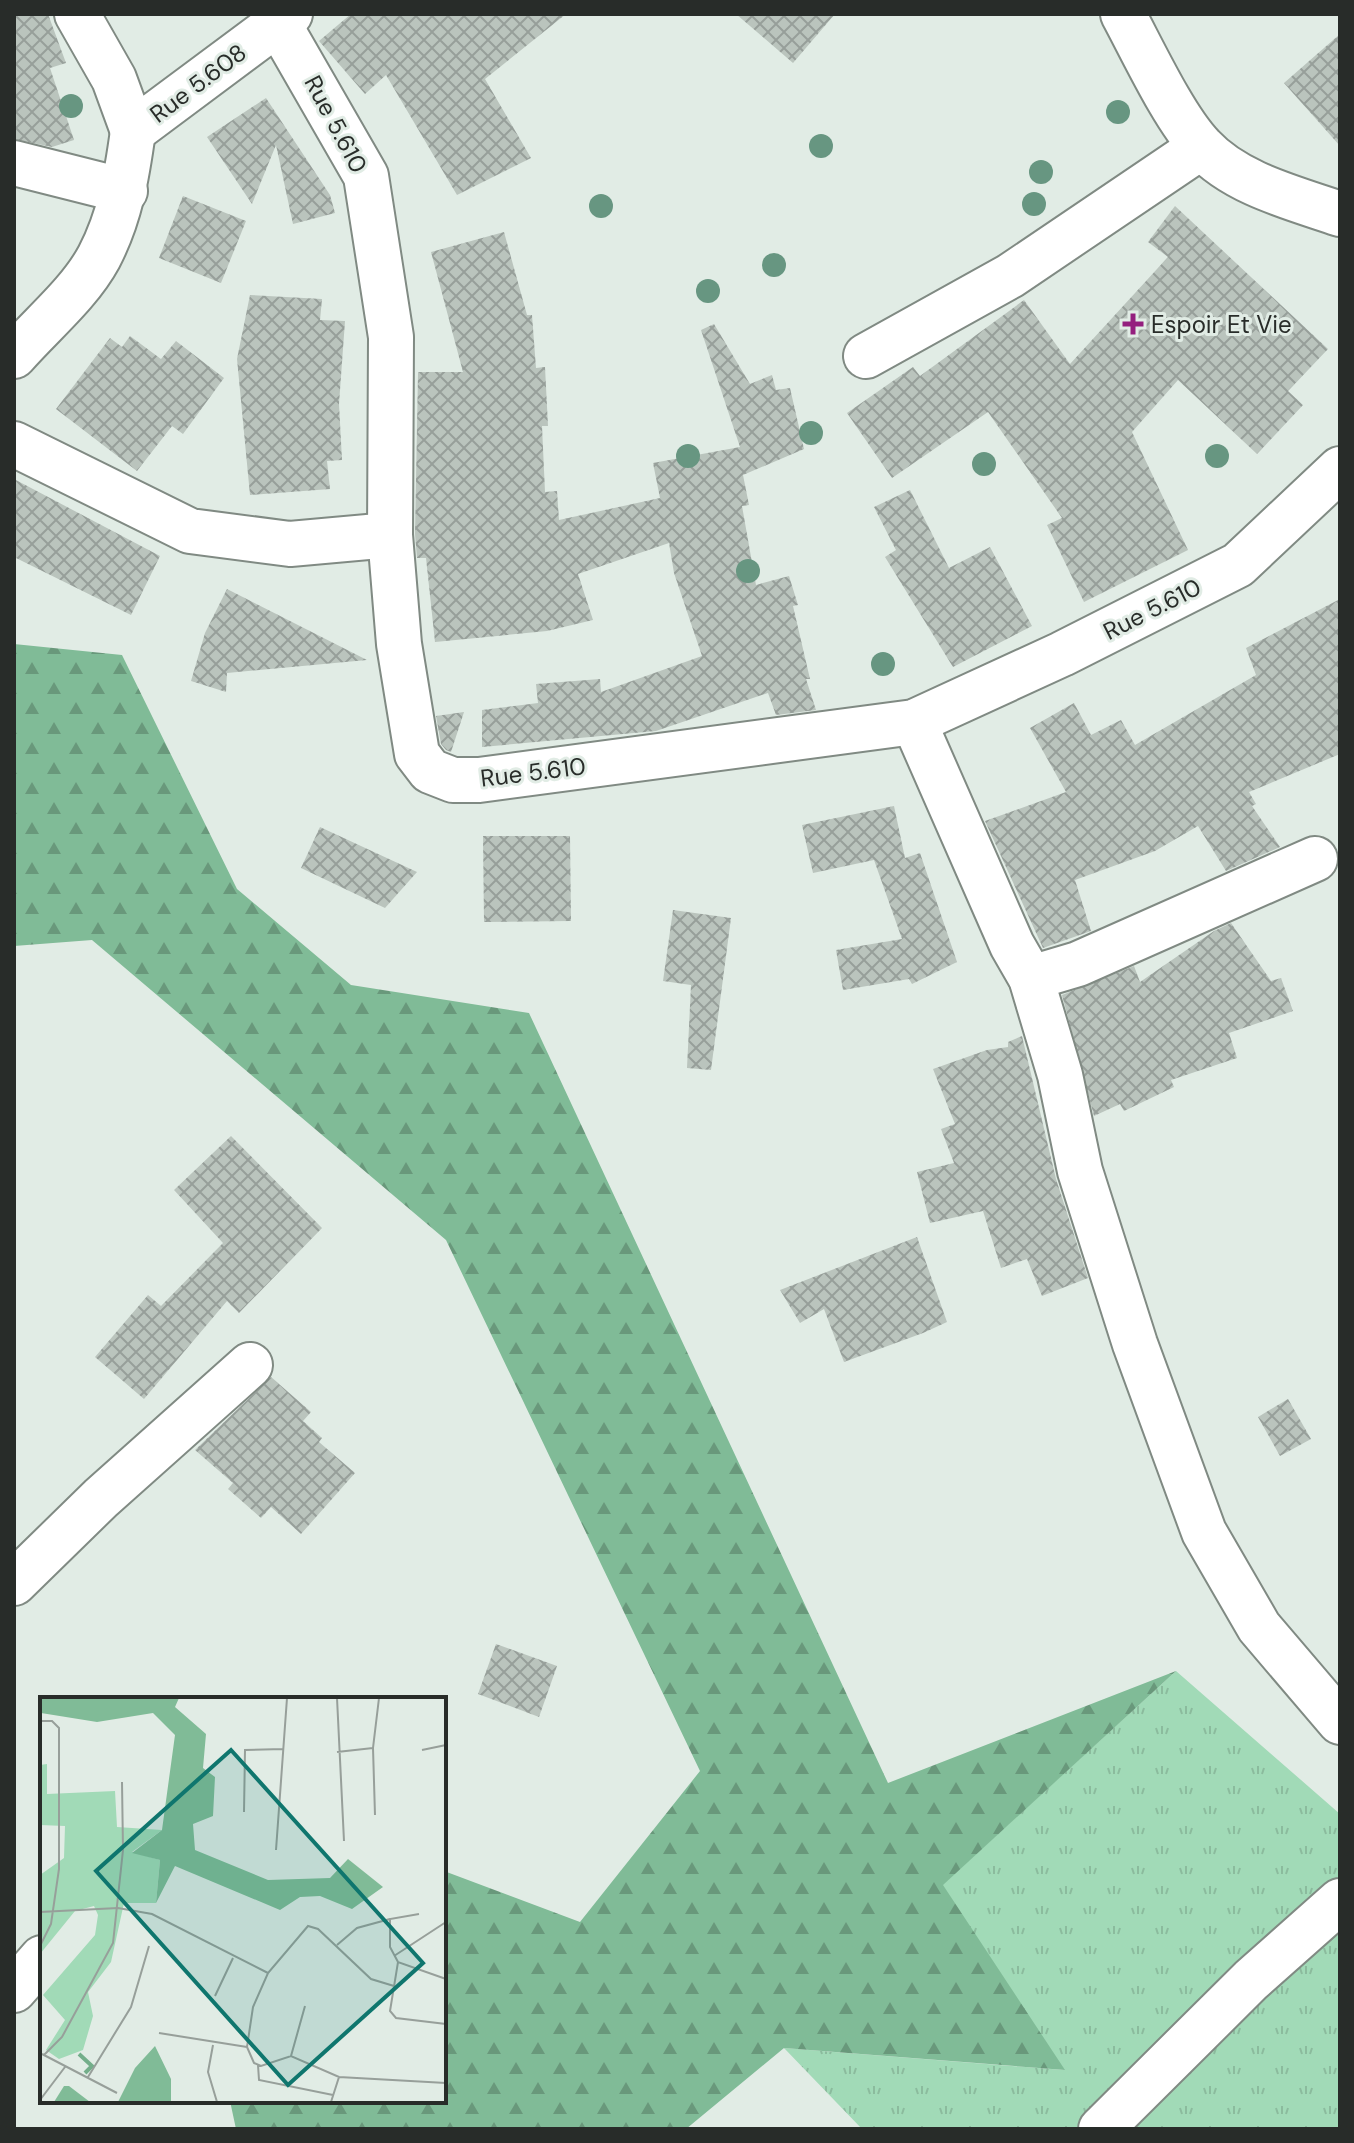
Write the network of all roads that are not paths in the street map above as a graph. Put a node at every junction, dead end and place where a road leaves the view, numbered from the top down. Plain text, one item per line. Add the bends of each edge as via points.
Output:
1 (77, 14) edge
2 (1123, 14) edge
3 (284, 19) edge
4 (133, 131) junction
5 (1201, 147) junction
6 (14, 163) edge
7 (125, 191) junction
8 (1340, 214) edge
9 (14, 356) edge
10 (866, 356) dead end
11 (14, 444) edge
12 (1340, 469) edge
13 (390, 535) junction
14 (914, 722) junction
15 (1315, 859) dead end
16 (1031, 978) junction
17 (250, 1365) dead end
18 (14, 1583) edge
19 (1340, 1722) edge
20 (1340, 1901) edge
21 (40, 1960) edge
22 (14, 1990) edge
23 (1101, 2129) edge

1 - 4 street, Rue 5.608 via 114,79
2 - 5 street
3 - 4 street, Rue 5.608
3 - 13 street, Rue 5.610 via 366,176 391,337
4 - 7 street
5 - 8 street via 1234,173
5 - 10 street via 1010,276
6 - 7 street
7 - 9 street via 99,258
11 - 13 street via 190,531 290,544
12 - 14 street, Rue 5.610 via 1238,565
13 - 14 street, Rue 5.610 via 417,754 430,771 453,780
14 - 16 street
15 - 16 street via 1078,964
16 - 19 street via 1060,1075 1080,1171 1135,1344 1204,1532 1259,1627
17 - 18 street
20 - 23 street via 1251,1980
21 - 22 street

